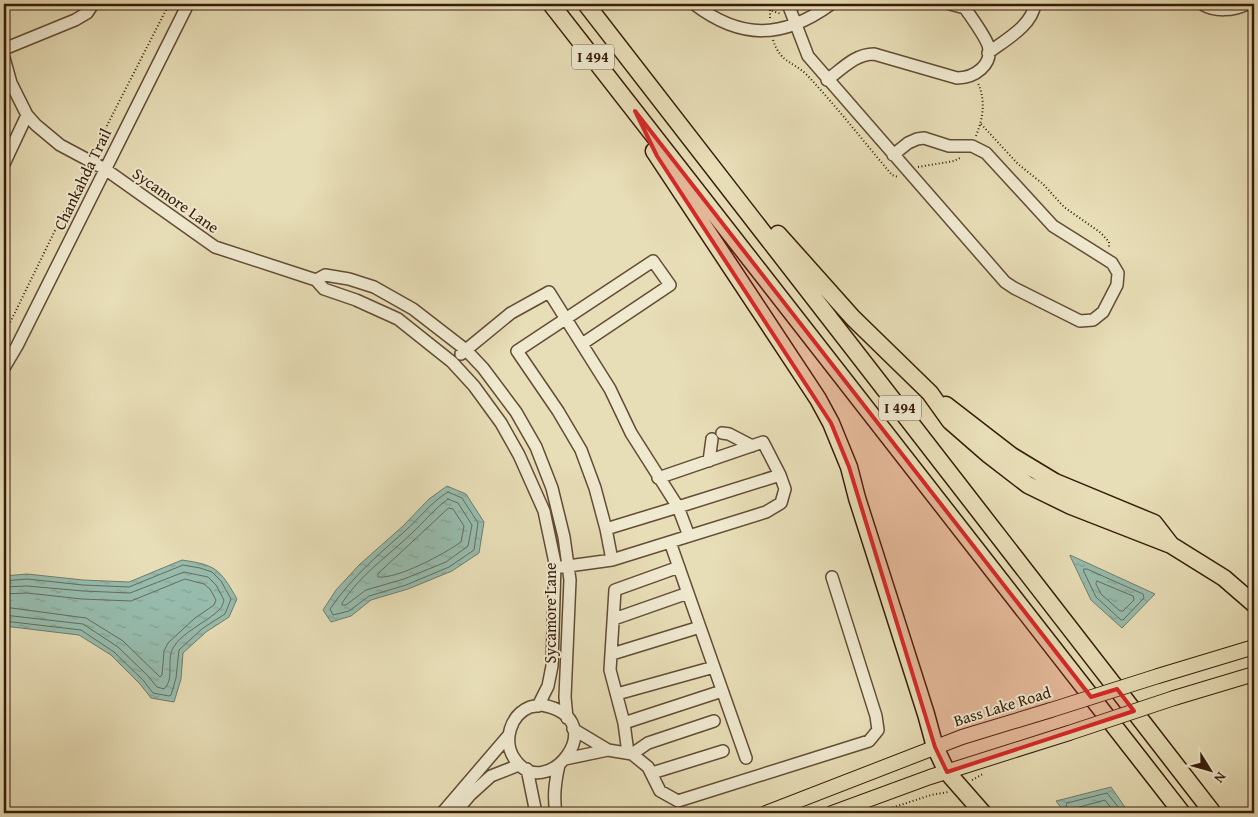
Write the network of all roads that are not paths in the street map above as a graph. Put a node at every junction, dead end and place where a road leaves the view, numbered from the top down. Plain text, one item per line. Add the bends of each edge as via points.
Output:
1 (92, 4) edge
2 (188, 4) edge
3 (551, 4) edge
4 (586, 4) edge
5 (694, 4) edge
6 (788, 4) edge
7 (831, 4) edge
8 (950, 4) edge
9 (1035, 4) edge
10 (1202, 4) edge
11 (964, 6) edge
12 (1243, 6) edge
13 (795, 24) junction
14 (4, 49) edge
15 (988, 53) junction
16 (4, 58) edge
17 (827, 80) junction
18 (662, 101) junction
19 (635, 111) junction
20 (27, 115) junction
21 (894, 155) junction
22 (4, 164) edge
23 (105, 169) junction
24 (316, 280) junction
25 (566, 318) junction
26 (582, 344) junction
27 (466, 350) junction
28 (452, 362) junction
29 (4, 368) edge
30 (752, 446) junction
31 (709, 461) junction
32 (780, 475) junction
33 (658, 478) junction
34 (678, 507) junction
35 (606, 530) junction
36 (689, 536) junction
37 (670, 542) junction
38 (612, 560) junction
39 (568, 566) junction
40 (555, 567) junction
41 (679, 567) junction
42 (832, 577) dead end
43 (688, 593) junction
44 (1254, 604) edge
45 (614, 620) junction
46 (700, 627) junction
47 (1254, 647) edge
48 (612, 654) junction
49 (714, 667) junction
50 (1254, 674) edge
51 (722, 691) junction
52 (616, 694) junction
53 (538, 706) junction
54 (567, 718) junction
55 (714, 721) dead end
56 (624, 723) junction
57 (573, 729) junction
58 (508, 736) junction
59 (935, 747) junction
60 (608, 750) junction
61 (723, 752) dead end
62 (630, 753) junction
63 (746, 758) dead end
64 (562, 762) junction
65 (523, 767) junction
66 (947, 772) junction
67 (652, 773) junction
68 (442, 813) edge
69 (455, 813) edge
70 (536, 813) edge
71 (556, 813) edge
72 (766, 813) edge
73 (832, 813) edge
74 (983, 813) edge
75 (1182, 813) edge
76 (1213, 813) edge

1 - 14 street via 87,13 75,20
2 - 23 street, Chankahda Trail
3 - 19 highway, I 494
4 - 18 highway, I 494
5 - 13 street via 710,16 743,29 785,28
6 - 13 street
7 - 13 street
8 - 11 street
9 - 15 street via 1021,28
10 - 12 street via 1217,10
11 - 15 street via 988,45
13 - 17 street via 808,56
15 - 17 street via 986,64 975,74 964,78 866,54
16 - 20 street, Sycamore Lane via 11,83
17 - 21 street
18 - 44 highway via 853,318 930,393 950,421 989,455 1028,485 1071,506 1171,545 1224,578
18 - 76 highway, I 494
19 - 59 highway via 657,156 806,378 831,422 849,467
19 - 75 highway, I 494
20 - 22 street
20 - 23 street, Sycamore Lane via 60,145
21 - 21 street via 917,139 924,138 949,146 980,149 992,158 1053,226 1116,268 1117,286 1104,312 1093,320 1080,321 1014,288
23 - 24 street, Sycamore Lane via 215,247
23 - 29 street, Chankahda Trail
24 - 27 street, Sycamore Lane via 325,274 374,287 413,310
24 - 28 street, Sycamore Lane via 324,289 398,319
25 - 26 street
25 - 26 street via 653,261 670,285
25 - 27 street via 549,292 511,313
25 - 35 street via 517,351 581,450
26 - 33 street via 610,388 631,433
27 - 28 street
27 - 39 street, Sycamore Lane via 516,412 536,447 552,488
28 - 40 street, Sycamore Lane via 474,386 520,455 544,511
30 - 31 street
30 - 31 street via 729,434 717,436
30 - 32 street via 763,442
31 - 33 street
32 - 34 street
32 - 36 street via 785,489 781,503 766,512
33 - 34 street
34 - 35 street
34 - 36 street
35 - 38 street
36 - 37 street
37 - 38 street
37 - 41 street
38 - 39 street
39 - 40 street
39 - 54 street, Sycamore Lane
40 - 53 street, Sycamore Lane via 552,666 548,686
41 - 43 street
41 - 45 street via 616,590
42 - 67 street via 876,716 878,730 869,741 678,801 660,791
43 - 45 street
43 - 46 street
45 - 48 street
46 - 48 street
46 - 49 street
47 - 59 main road, Bass Lake Road, bridge
48 - 52 street via 610,670
49 - 51 street
49 - 52 street
50 - 66 main road, bridge
51 - 56 street
51 - 63 street
52 - 56 street
53 - 54 street via 553,708
53 - 58 street via 522,712
54 - 57 street
55 - 62 street via 648,743
56 - 62 street
57 - 60 street
57 - 64 street via 574,744
58 - 65 street via 510,752
58 - 68 street
59 - 66 highway
59 - 72 main road, Bass Lake Road
60 - 62 street
60 - 64 street
61 - 67 street
62 - 67 street
64 - 65 street via 545,772
64 - 71 street via 554,786
65 - 69 street via 491,776
65 - 70 street
66 - 73 main road
66 - 74 highway

